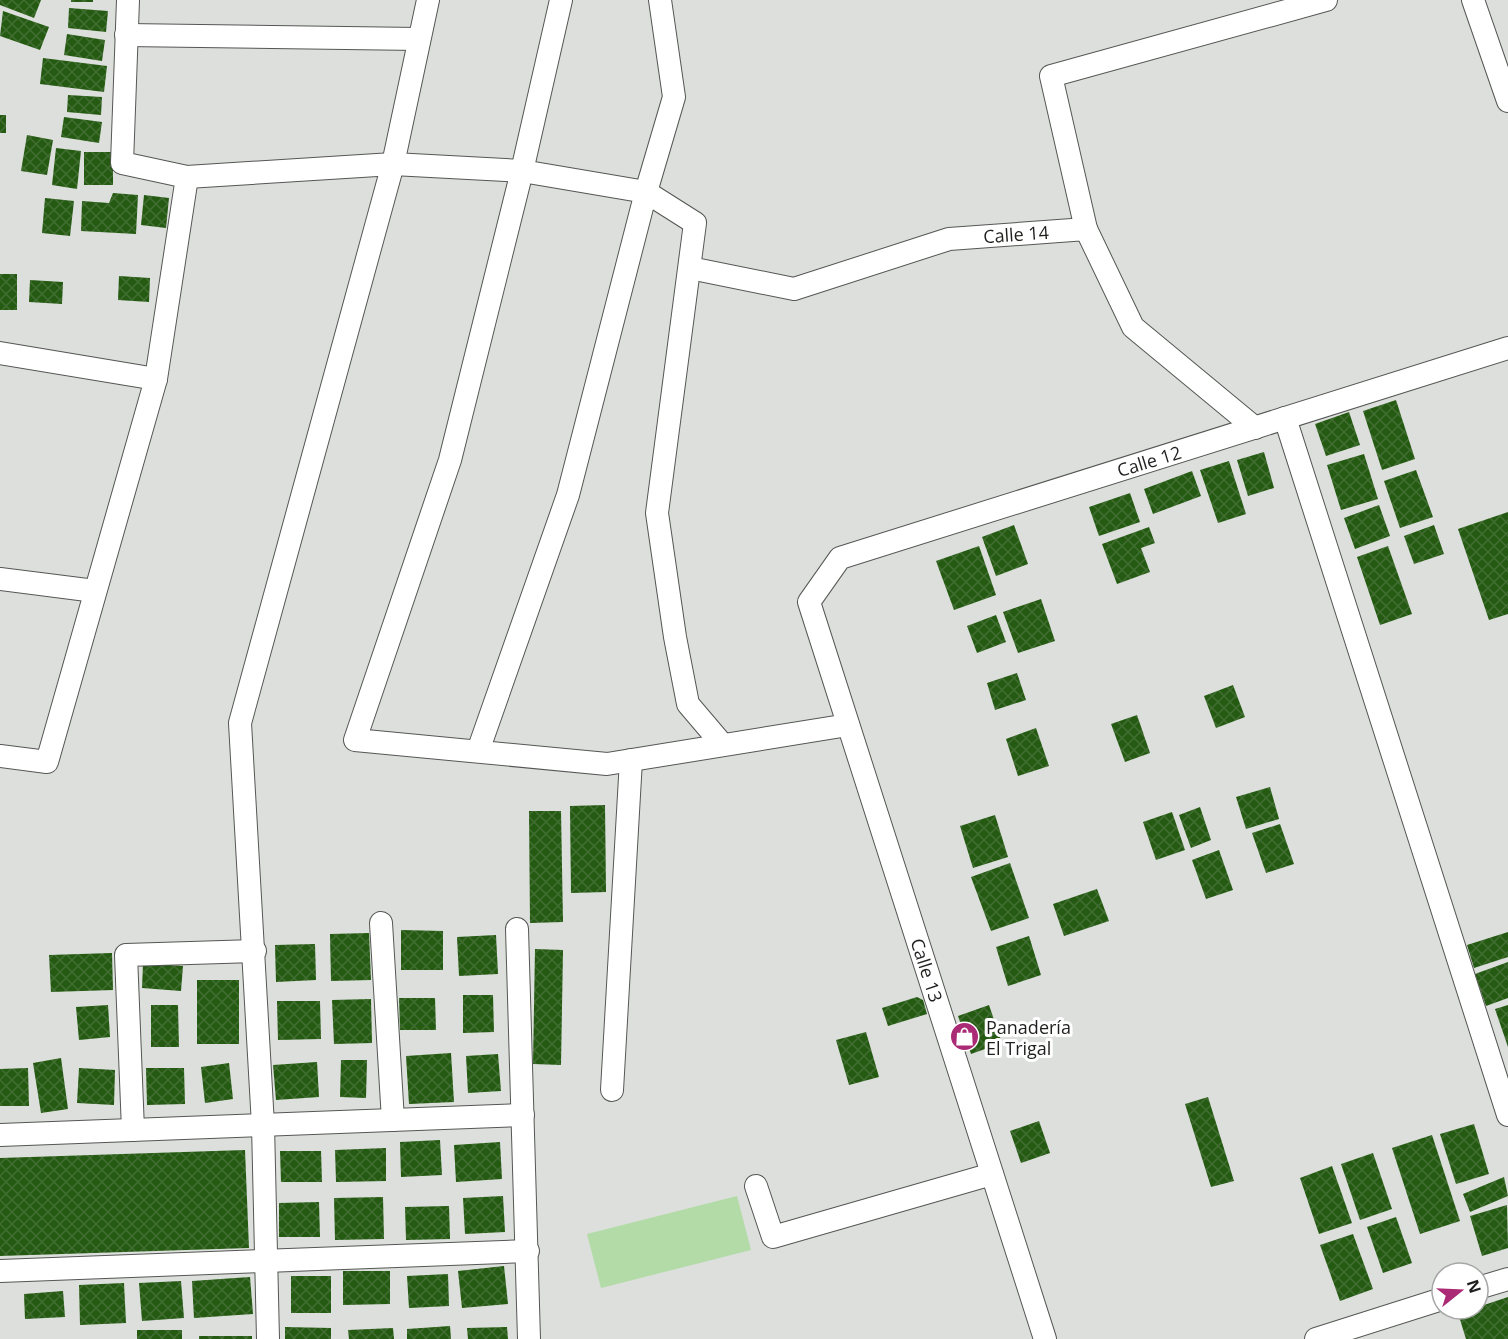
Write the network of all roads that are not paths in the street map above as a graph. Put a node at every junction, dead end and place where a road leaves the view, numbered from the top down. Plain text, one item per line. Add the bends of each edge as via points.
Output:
1 (128, 0) edge
2 (428, 0) edge
3 (561, 0) edge
4 (660, 0) edge
5 (1326, 0) edge
6 (1473, 0) edge
7 (126, 35) junction
8 (418, 39) junction
9 (1500, 52) edge
10 (1508, 101) edge
11 (393, 164) junction
12 (522, 171) junction
13 (187, 177) junction
14 (646, 192) junction
15 (1086, 229) junction
16 (690, 268) junction
17 (1508, 348) edge
18 (0, 353) edge
19 (156, 379) junction
20 (1285, 418) junction
21 (1255, 428) junction
22 (0, 579) edge
23 (95, 591) junction
24 (809, 602) joint
25 (848, 725) junction
26 (722, 744) junction
27 (478, 751) junction
28 (0, 756) edge
29 (631, 760) junction
30 (381, 923) dead end
31 (517, 929) dead end
32 (255, 951) junction
33 (612, 1090) dead end
34 (523, 1115) junction
35 (1508, 1115) edge
36 (393, 1120) junction
37 (263, 1125) junction
38 (132, 1130) junction
39 (0, 1135) edge
40 (992, 1174) junction
41 (756, 1186) dead end
42 (528, 1251) junction
43 (266, 1260) junction
44 (0, 1271) edge
45 (1508, 1279) edge
46 (1490, 1284) edge
47 (1430, 1303) edge
48 (268, 1339) edge
49 (529, 1339) edge
50 (1045, 1339) edge
51 (1316, 1339) edge

1 - 7 street
2 - 8 street
3 - 12 street
4 - 14 street via 674,97
5 - 15 street via 1051,76
6 - 9 street
7 - 8 street
7 - 13 street via 122,163
8 - 11 street
9 - 10 street
11 - 12 street
11 - 13 street
11 - 32 street via 240,723
12 - 14 street
12 - 27 street via 450,460 355,740
13 - 19 street
14 - 16 street via 695,223
14 - 27 street via 568,495
15 - 16 street, Calle 14 via 949,238 794,289
15 - 21 street via 1133,327
16 - 26 street via 657,513 688,704
17 - 20 street, Calle 12
18 - 19 street
19 - 23 street
20 - 21 street, Calle 12
20 - 35 street
21 - 24 street, Calle 12 via 840,558
22 - 23 street
23 - 28 street via 47,762
24 - 25 street, Calle 13
25 - 26 street
25 - 40 street, Calle 13
26 - 29 street
27 - 29 street via 607,764
29 - 33 street
30 - 36 street
31 - 34 street
32 - 37 street
32 - 38 street via 126,955
34 - 36 street
34 - 42 street
36 - 37 street
37 - 38 street
37 - 43 street
38 - 39 street
40 - 41 street via 772,1237
40 - 50 street, Calle 13
42 - 43 street
42 - 49 street
43 - 44 street
43 - 48 street
45 - 46 street
47 - 51 street

